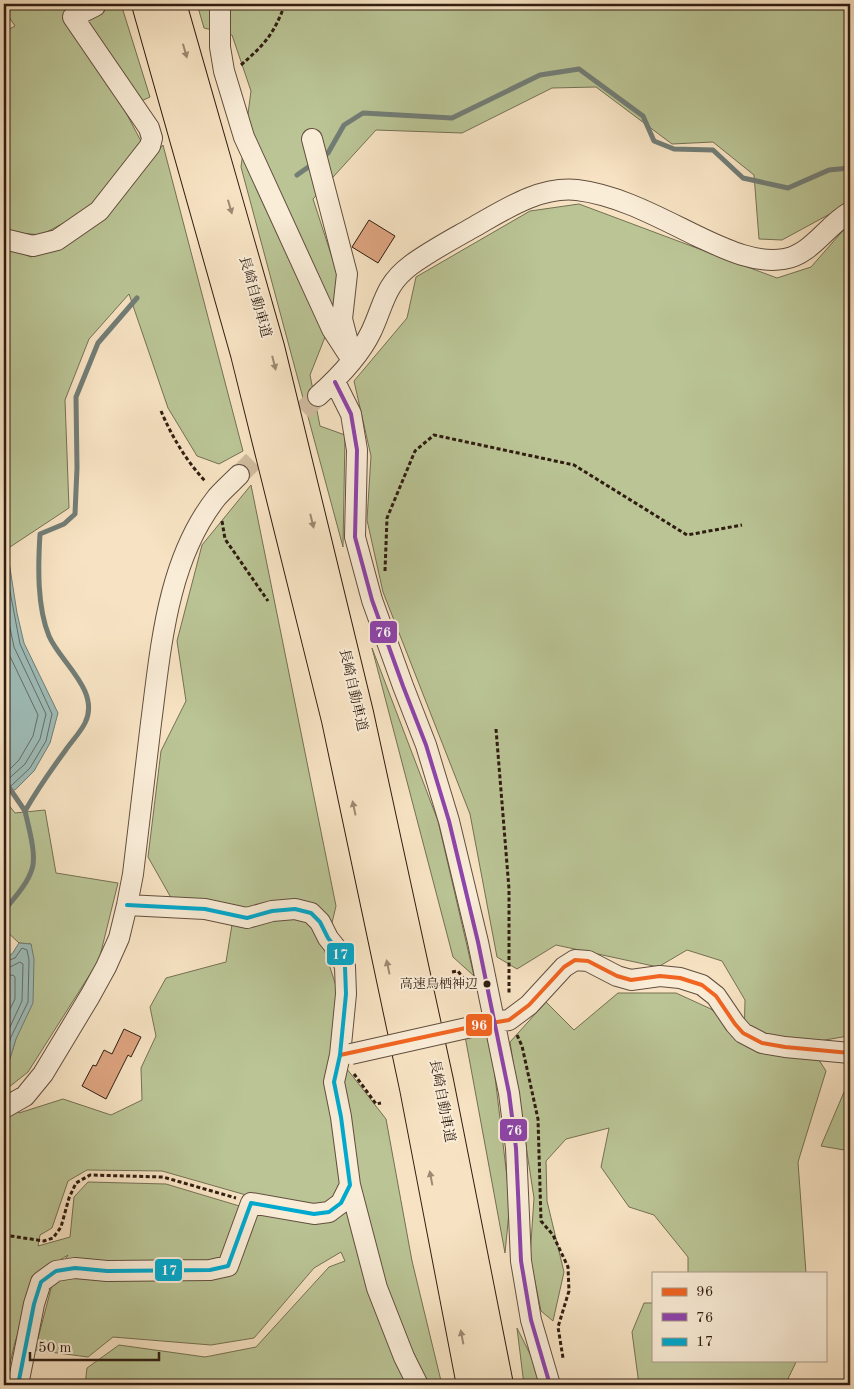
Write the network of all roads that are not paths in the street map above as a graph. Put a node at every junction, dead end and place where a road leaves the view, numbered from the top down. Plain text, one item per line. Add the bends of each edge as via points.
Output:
1 (146, 4) edge
2 (172, 4) edge
3 (220, 4) edge
4 (95, 6) dead end
5 (68, 11) edge
6 (312, 139) dead end
7 (850, 212) edge
8 (4, 239) edge
9 (352, 360) junction
10 (335, 382) junction
11 (318, 396) tunnel mouth
12 (239, 475) tunnel mouth
13 (127, 905) junction
14 (487, 1023) junction
15 (850, 1053) edge
16 (346, 1054) junction
17 (4, 1108) edge
18 (350, 1185) junction
19 (18, 1385) edge
20 (418, 1385) edge
21 (472, 1385) edge
22 (499, 1385) edge
23 (550, 1385) edge

21 -> 1 highway, 長崎自動車道 via 414,1088 336,720 245,354
2 -> 22 highway, 長崎自動車道 via 270,347 359,713 439,1081
3 - 9 street via 220,48 224,71 244,137 332,329
4 - 5 street
5 - 8 street via 148,128 152,138 150,146 98,211 57,240 33,246
6 - 9 street via 347,274 342,319
7 - 9 street via 796,256 769,260 730,251 600,195 576,190 536,195 430,251 409,267 392,283 371,333
9 - 10 street
10 - 11 street
10 - 14 street via 351,414 357,450 356,537 372,600 426,745 449,821 478,942
12 - 13 street via 218,496 202,520 178,575 164,630
13 - 16 street via 205,909 247,918 295,909 311,913 320,922 345,967
13 - 17 street via 119,938 106,967 54,1058 25,1096
14 - 15 street via 509,1020 529,1005 564,967 575,960 588,961 631,980 660,976 702,985 716,996 743,1033 762,1043
14 - 16 street, bridge
14 - 23 street via 509,1093 516,1148 521,1261 531,1320
16 - 18 street via 334,1082
18 - 19 street via 341,1203 328,1212 314,1214 251,1203 228,1266 210,1270 107,1271 75,1268 56,1271 41,1282
18 - 20 street via 377,1288

